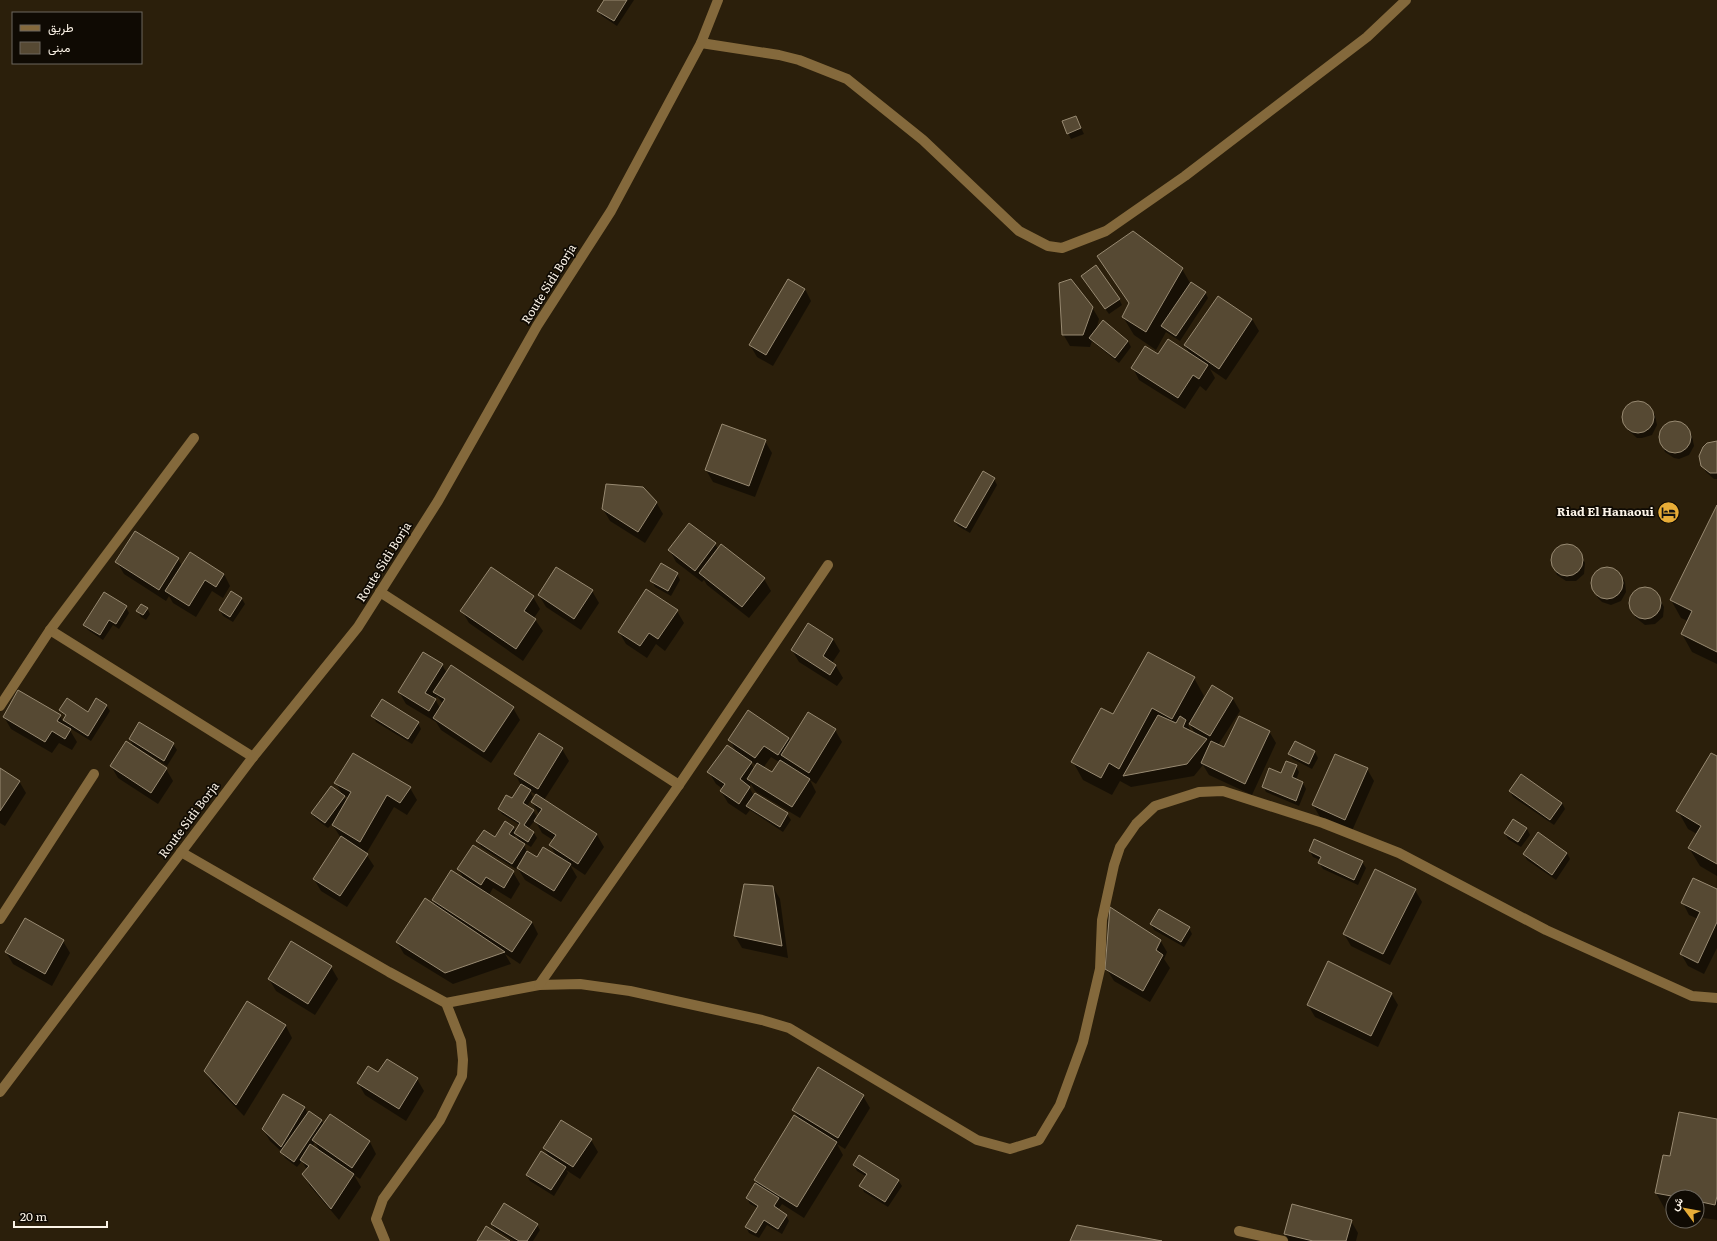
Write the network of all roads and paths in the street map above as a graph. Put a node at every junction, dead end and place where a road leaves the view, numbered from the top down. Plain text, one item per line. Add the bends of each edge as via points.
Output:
1 (718, 0) edge
2 (1406, 0) edge
3 (701, 43) junction
4 (194, 438) dead end
5 (828, 565) dead end
6 (380, 592) junction
7 (50, 630) junction
8 (0, 706) edge
9 (253, 757) junction
10 (94, 774) dead end
11 (679, 785) junction
12 (181, 852) junction
13 (0, 919) edge
14 (539, 985) junction
15 (1717, 998) edge
16 (446, 1003) junction
17 (0, 1092) edge
18 (1239, 1231) dead end
19 (384, 1241) edge
20 (1283, 1241) edge

1 - 3 street, Route Sidi Borja
2 - 3 street via 1367,36 1185,176 1106,231 1062,248 1048,246 1019,231 923,140 846,79 799,60 779,55
3 - 6 street, Route Sidi Borja via 611,210 537,326 438,501
4 - 7 street
5 - 11 street
6 - 9 street, Route Sidi Borja via 358,627
6 - 11 street
7 - 8 street
7 - 9 street
9 - 12 street, Route Sidi Borja
10 - 13 street
11 - 14 street
12 - 16 street
12 - 17 street, Route Sidi Borja
14 - 15 street via 580,984 630,991 788,1028 978,1140 1010,1148 1039,1140 1060,1105 1083,1042 1100,969 1102,920 1120,847 1136,824 1155,806 1200,792 1223,791 1323,823 1399,853 1553,933 1692,996
14 - 16 street
16 - 19 street via 461,1042 462,1076 440,1120 383,1199 376,1219
18 - 20 street

